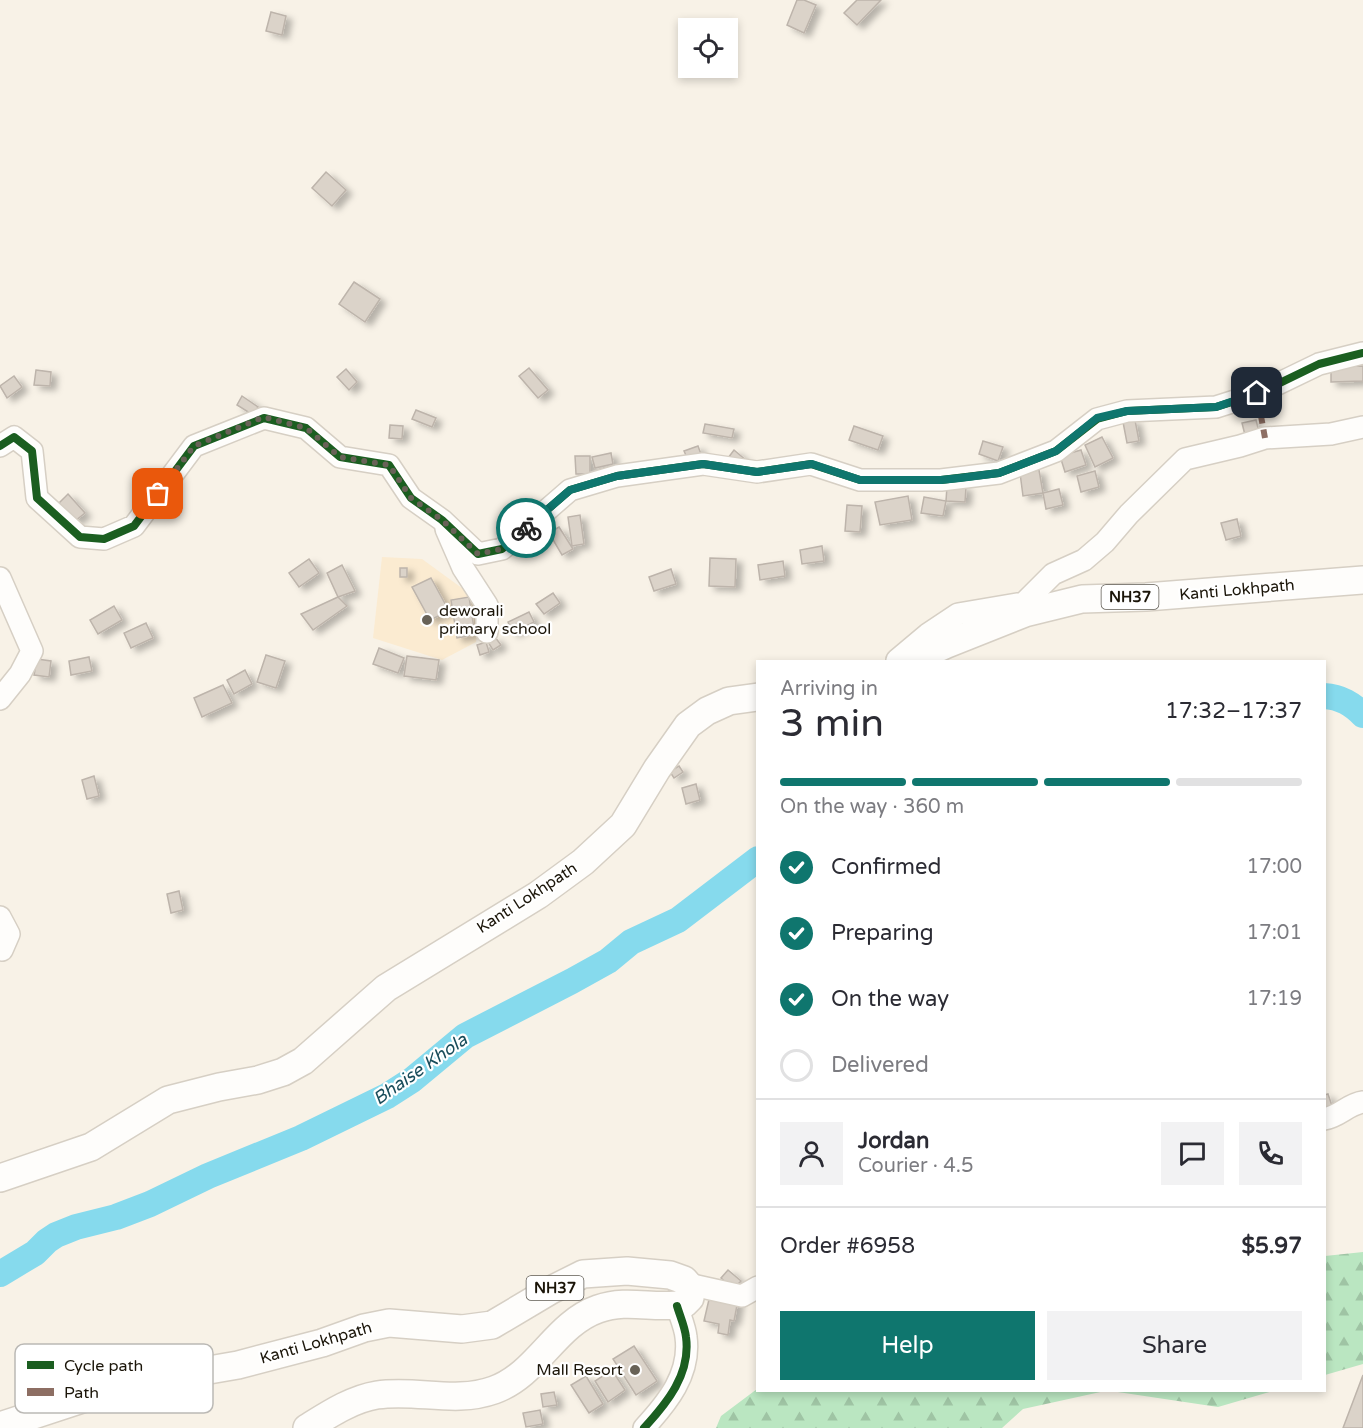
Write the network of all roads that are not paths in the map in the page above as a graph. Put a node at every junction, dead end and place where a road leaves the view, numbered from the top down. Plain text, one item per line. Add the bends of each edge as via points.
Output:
1 (1363, 353) edge
2 (1363, 427) edge
3 (0, 446) edge
4 (442, 520) junction
5 (0, 578) edge
6 (1363, 580) edge
7 (487, 632) dead end
8 (898, 660) edge
9 (911, 660) edge
10 (756, 697) edge
11 (0, 699) edge
12 (0, 917) edge
13 (0, 949) edge
14 (1363, 1102) edge
15 (1326, 1118) edge
16 (0, 1178) edge
17 (756, 1288) edge
18 (682, 1295) junction
19 (213, 1369) edge
20 (40, 1413) edge
21 (0, 1426) edge
22 (307, 1428) edge
23 (644, 1428) edge

1 - 4 street via 1319,364 1216,407 1127,411 1097,418 1056,451 999,473 941,480 860,480 812,464 757,472 703,464 617,476 570,490 502,549 478,554
2 - 8 street via 1331,434 1265,438 1185,459 1105,542 1083,560 1053,574 1024,603 958,614
3 - 4 street via 14,438 32,452 37,498 80,537 104,539 134,526 194,446 264,417 306,428 340,457 389,465 411,498
4 - 7 street via 463,568 487,605
5 - 11 street via 32,651
6 - 9 main road, Kanti Lokhpath / NH37 via 1082,599 1025,614
10 - 16 main road, Kanti Lokhpath via 729,701 688,725 623,825 583,862 538,895 386,988 303,1061 258,1080 168,1101 91,1148
12 - 13 street via 9,934
14 - 15 street
17 - 18 street via 742,1296
18 - 19 main road, Kanti Lokhpath / NH37 via 670,1275 627,1271 583,1274 492,1324 462,1329 389,1323
18 - 22 main road, NH37 via 597,1309 563,1332 514,1380 496,1389 471,1397 375,1395 335,1411
18 - 23 street via 684,1371 663,1407
20 - 21 main road, Kanti Lokhpath / NH37

